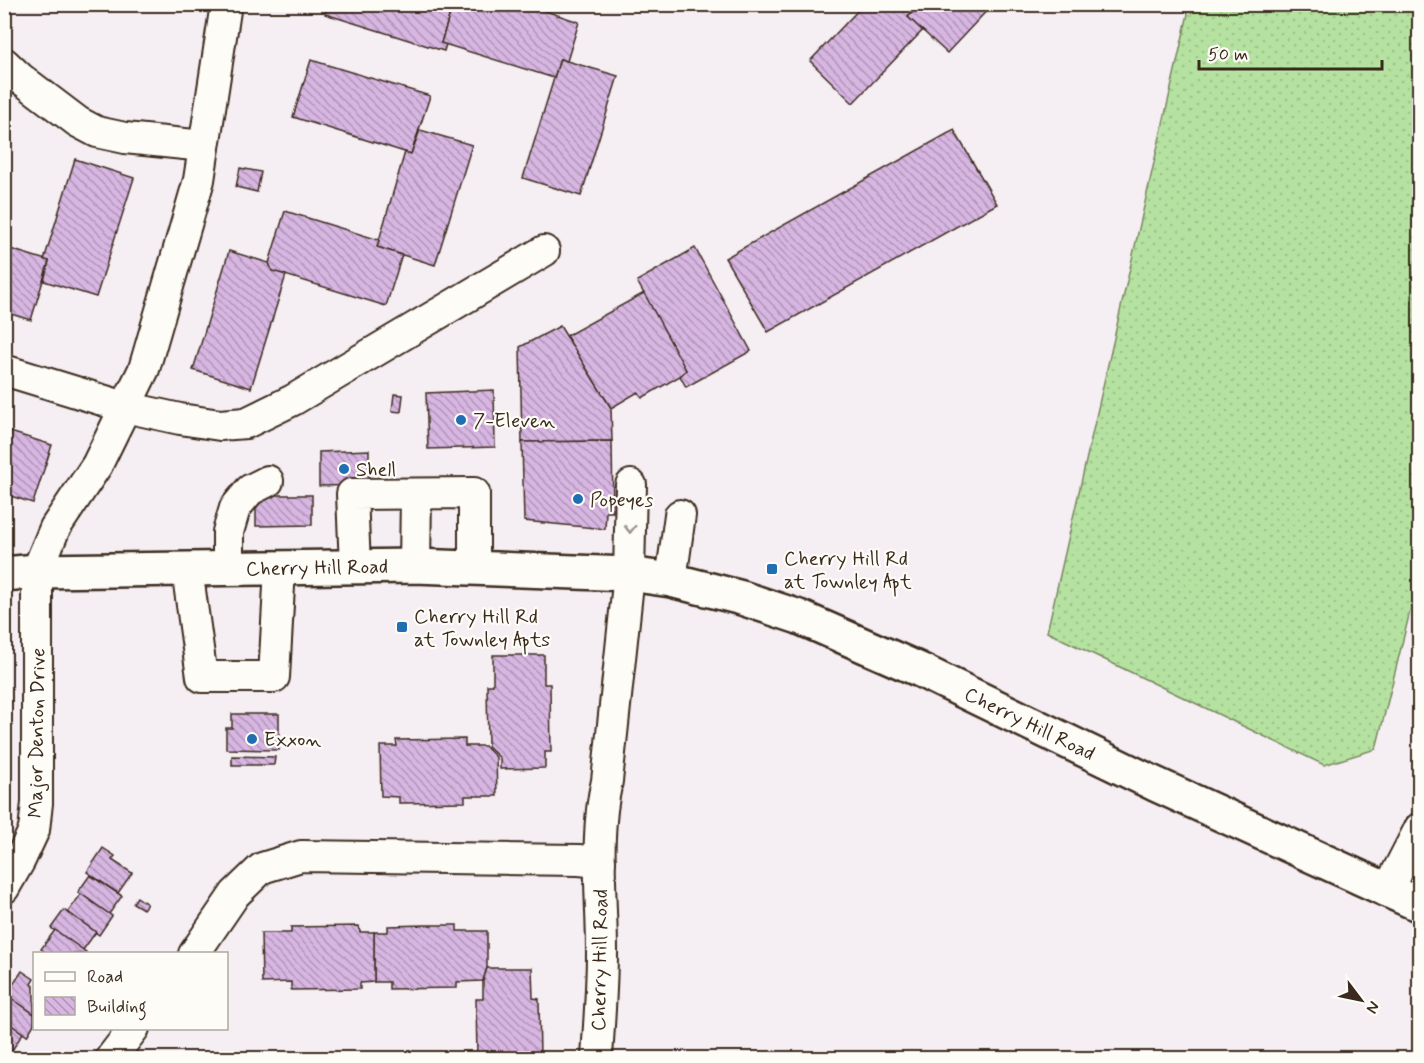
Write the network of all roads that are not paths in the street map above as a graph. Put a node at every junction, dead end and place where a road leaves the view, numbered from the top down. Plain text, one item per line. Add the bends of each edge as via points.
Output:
1 (226, 4) edge
2 (4, 63) edge
3 (204, 146) junction
4 (544, 251) dead end
5 (4, 370) edge
6 (124, 407) junction
7 (268, 481) dead end
8 (631, 484) dead end
9 (416, 494) junction
10 (680, 515) dead end
11 (415, 566) junction
12 (355, 567) junction
13 (228, 568) junction
14 (280, 568) junction
15 (474, 568) junction
16 (187, 569) junction
17 (37, 571) junction
18 (4, 574) edge
19 (629, 574) junction
20 (671, 580) junction
21 (1419, 828) edge
22 (600, 862) junction
23 (4, 888) edge
24 (1388, 891) junction
25 (1419, 905) edge
26 (195, 952) edge
27 (133, 1030) edge
28 (111, 1059) edge
29 (597, 1059) edge

1 - 3 street
2 - 3 street via 78,122 97,132
3 - 6 street via 199,180 144,369
4 - 6 street via 293,400 246,423 220,425
5 - 6 street
6 - 17 street via 97,465 55,528
7 - 13 street via 250,490 235,508 228,532
8 -> 19 street
9 - 11 street
9 - 12 street via 352,494
9 - 15 street via 474,493
10 - 20 street
11 - 12 main road, Cherry Hill Road
11 - 15 main road, Cherry Hill Road
12 - 14 main road, Cherry Hill Road
13 - 14 main road, Cherry Hill Road
13 - 16 main road, Cherry Hill Road
14 - 16 street via 274,677 202,677
15 - 19 main road, Cherry Hill Road
16 - 17 main road, Cherry Hill Road
17 - 18 main road, Cherry Hill Road
17 - 23 street, Major Denton Drive via 37,803 34,830
19 - 20 main road, Cherry Hill Road
19 - 22 street, Cherry Hill Road via 602,801
20 - 24 main road, Cherry Hill Road via 799,617
21 - 24 street
22 - 26 street, Cherry Hill Road via 301,856 262,868 236,894
22 - 29 street, Cherry Hill Road via 602,954
24 - 25 main road, Cherry Hill Road
27 - 28 street

